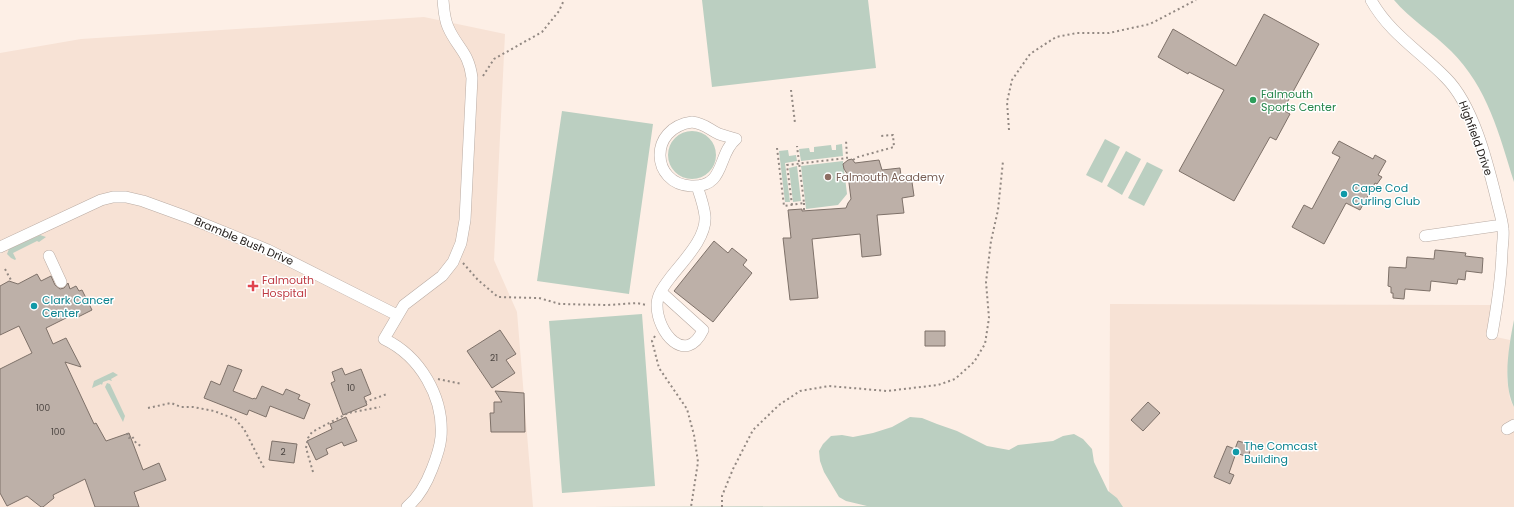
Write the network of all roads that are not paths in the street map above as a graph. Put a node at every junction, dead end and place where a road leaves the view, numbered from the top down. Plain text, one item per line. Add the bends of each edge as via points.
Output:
1 (443, 0) edge
2 (1371, 0) edge
3 (697, 186) junction
4 (1502, 224) junction
5 (1425, 236) dead end
6 (0, 247) edge
7 (49, 256) dead end
8 (61, 282) dead end
9 (661, 292) junction
10 (397, 315) junction
11 (1492, 334) dead end
12 (407, 507) edge

1 - 10 street via 446,23 470,64 472,78 463,238 449,268 407,302
2 - 4 street, Highfield Drive via 1393,29 1446,78 1463,100 1488,163
3 - 3 street via 712,180 717,174 730,144 736,139 717,133 701,123 683,123 666,136 661,147 660,160 673,180 685,186
3 - 9 street via 705,216 703,232
4 - 5 street
4 - 11 street, Highfield Drive via 1501,283
6 - 10 street, Bramble Bush Drive via 107,197 126,197 187,217 268,250
7 - 8 street
9 - 9 street via 704,330 695,342 688,345 672,342 661,325 657,307
10 - 12 street via 384,339 406,352 421,370 435,397 440,415 441,437 437,456 428,478

